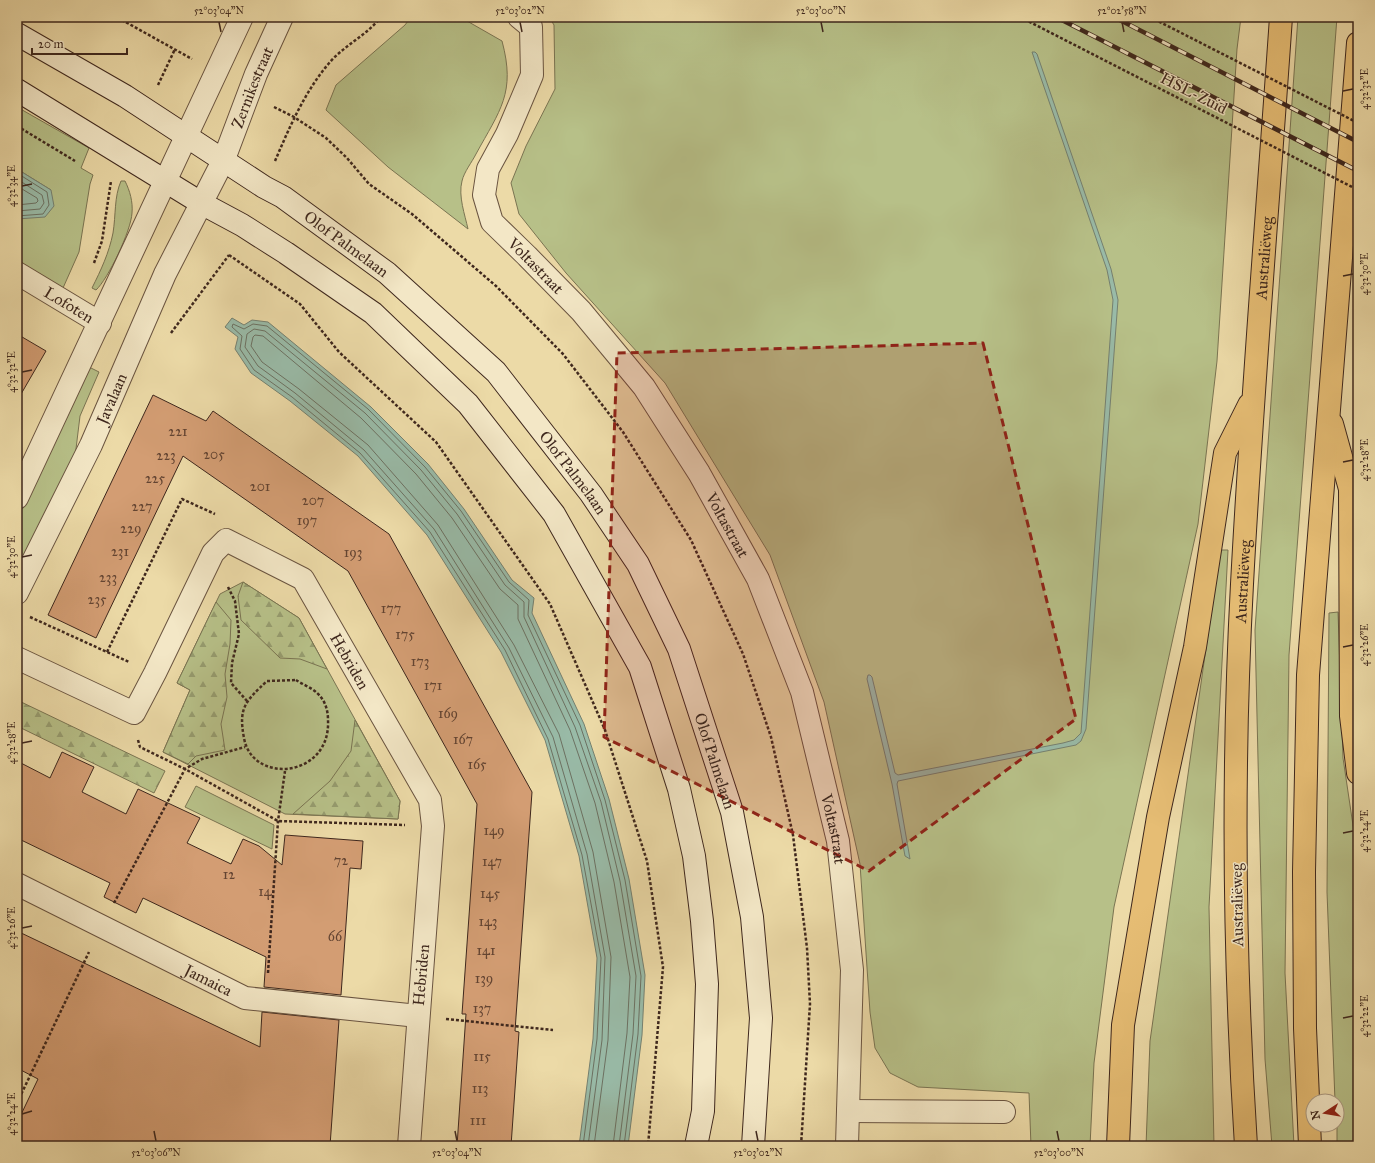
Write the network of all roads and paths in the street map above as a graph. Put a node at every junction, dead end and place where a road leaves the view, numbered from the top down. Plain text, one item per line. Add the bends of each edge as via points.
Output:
1 (107, 17) edge
2 (242, 17) edge
3 (282, 17) edge
4 (381, 17) edge
5 (519, 17) edge
6 (1020, 17) edge
7 (1150, 17) edge
8 (1281, 17) edge
9 (17, 34) edge
10 (1358, 43) edge
11 (175, 49) dead end
12 (17, 90) edge
13 (294, 117) dead end
14 (1358, 123) edge
15 (17, 126) edge
16 (186, 135) junction
17 (224, 159) junction
18 (77, 162) dead end
19 (165, 182) junction
20 (1358, 190) edge
21 (201, 203) junction
22 (229, 255) dead end
23 (17, 273) edge
24 (100, 323) junction
25 (1254, 395) junction
26 (1328, 407) junction
27 (17, 498) edge
28 (219, 547) junction
29 (17, 593) edge
30 (24, 614) dead end
31 (107, 652) junction
32 (17, 658) edge
33 (155, 674) junction
34 (247, 701) junction
35 (134, 713) junction
36 (245, 747) junction
37 (185, 769) junction
38 (285, 771) junction
39 (1358, 773) edge
40 (278, 821) junction
41 (433, 826) junction
42 (17, 884) edge
43 (101, 927) junction
44 (266, 1001) junction
45 (418, 1016) junction
46 (553, 1030) dead end
47 (17, 1103) edge
48 (848, 1111) junction
49 (1004, 1112) dead end
50 (409, 1146) edge
51 (648, 1146) edge
52 (696, 1146) edge
53 (753, 1146) edge
54 (847, 1146) edge
55 (1118, 1146) edge
56 (1246, 1146) edge
57 (1310, 1146) edge

1 - 11 path via 122,20
2 - 16 street
3 - 17 street, Zernikestraat via 256,74
4 - 13 path via 331,61 313,84
5 - 48 street, Voltastraat via 531,27 532,75 507,134 488,169 484,195 492,222 581,311 644,387 698,473 758,579 802,692 838,841 852,970
6 - 20 path, HSL-Zuid, bridge
7 - 14 path, bridge
8 - 25 main road, Australiëweg
9 - 16 street, Olof Palmelaan via 125,96
10 - 26 main road
12 - 19 street
15 - 18 path
16 - 17 street, Olof Palmelaan
16 - 19 street
17 - 21 street, Zernikestraat
17 - 53 street, Olof Palmelaan via 264,187 298,206 387,273 496,372 590,494 638,564 679,649 732,812 752,917 761,1018
19 - 21 street
19 - 24 street
21 - 29 street, Javalaan via 165,274 91,445
21 - 52 street via 286,253 373,313 468,404 554,514 640,667 679,789 694,856 702,921 707,984 703,1111
22 - 51 path via 300,304 339,352 436,442 550,604 605,730 647,861 663,967
23 - 24 street, Lofoten
24 - 27 street
25 - 55 main road via 1225,453 1195,647 1158,817 1123,1025
25 - 56 main road, Australiëweg via 1242,585 1238,712 1237,901 1241,1065
26 - 39 main road via 1350,488 1350,716
26 - 57 main road via 1308,675 1304,872 1305,1028
28 - 31 path via 227,519 182,499
28 - 33 street
28 - 34 path via 235,601 238,634 231,683
28 - 41 street, Hebriden via 302,579 430,800
30 - 31 path
31 - 33 path
32 - 35 street
33 - 35 street
34 - 36 path via 241,721
34 - 38 path via 267,681 296,680 317,693 328,709 329,732 321,752 304,766
35 - 37 path via 140,747
36 - 37 path via 202,760
36 - 38 path via 260,763
37 - 40 path
37 - 43 path
38 - 40 path
40 - 41 path
40 - 44 path
41 - 45 street, Hebriden
42 - 43 street, Jamaica
43 - 44 street, Jamaica via 245,998
43 - 47 path
44 - 45 street, Jamaica
45 - 46 path
45 - 50 street, Hebriden
48 - 49 street
48 - 54 street, Voltastraat

